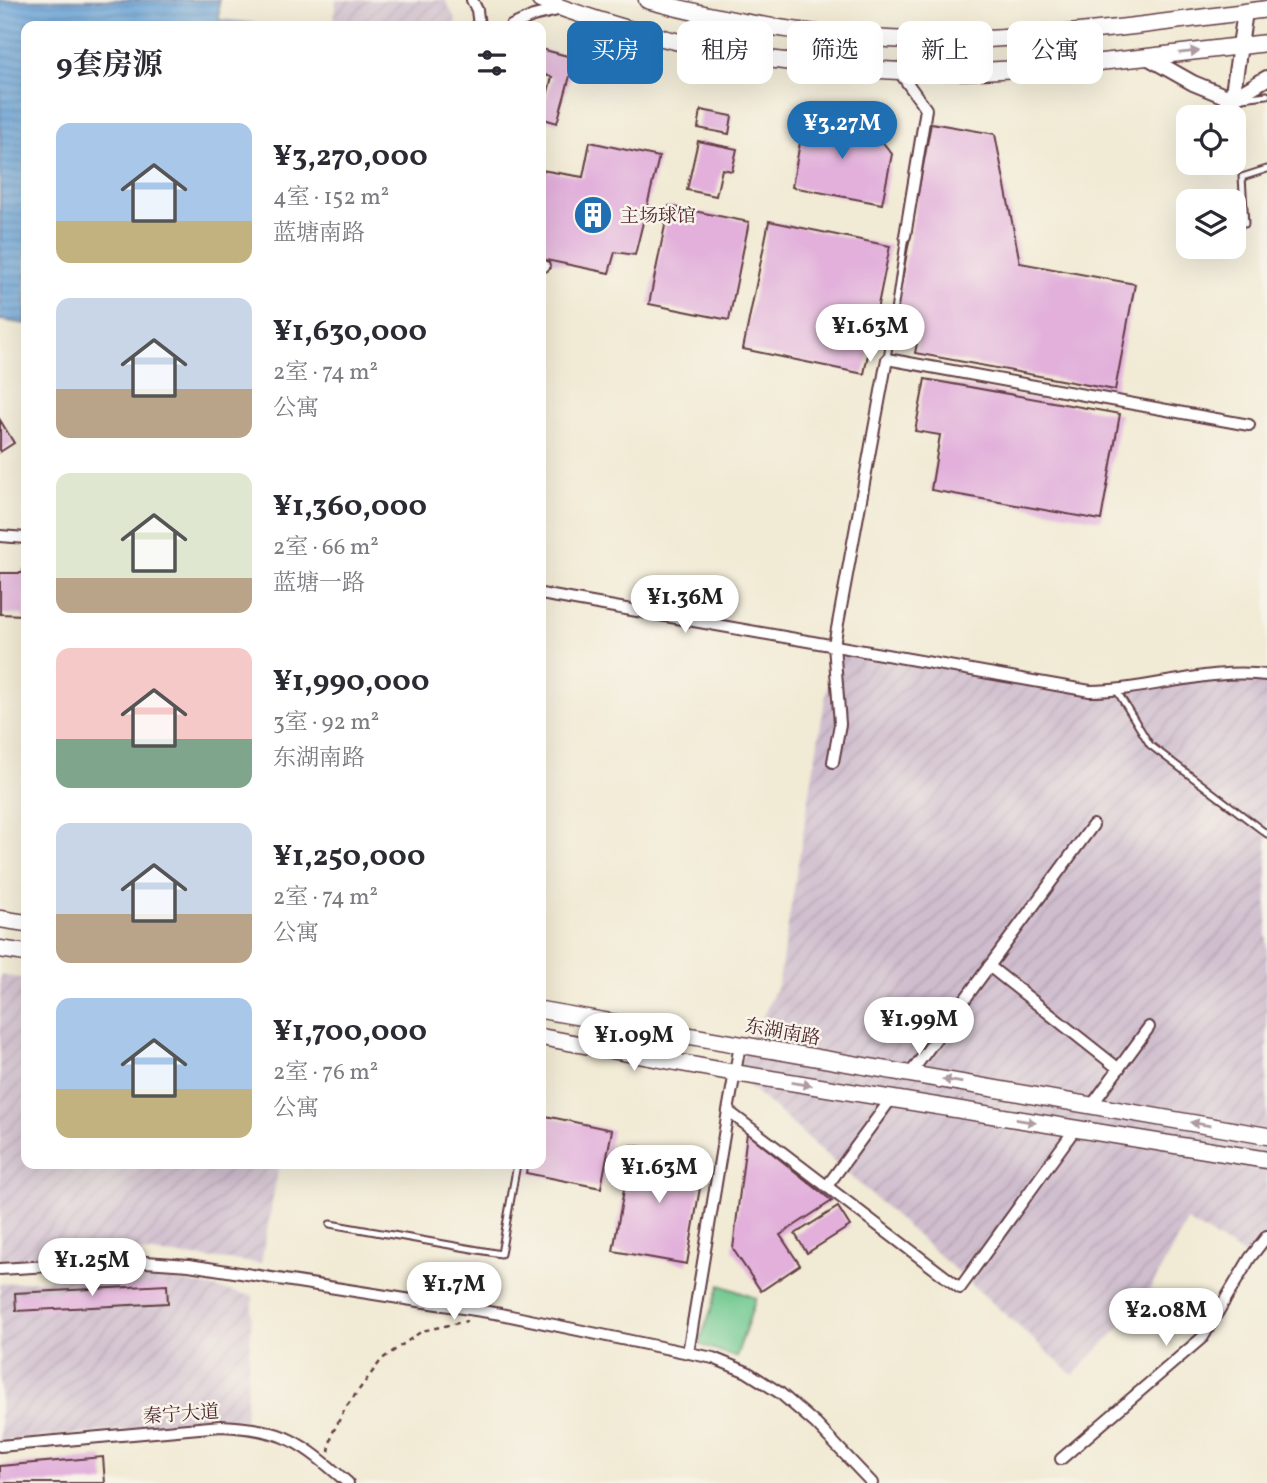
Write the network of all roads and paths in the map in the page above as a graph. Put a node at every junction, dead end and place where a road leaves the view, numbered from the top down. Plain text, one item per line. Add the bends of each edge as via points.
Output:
1 (472, 0) edge
2 (540, 0) edge
3 (647, 0) edge
4 (565, 8) junction
5 (1267, 9) edge
6 (1245, 12) junction
7 (478, 21) edge
8 (522, 21) edge
9 (1146, 26) junction
10 (1267, 43) edge
11 (1240, 46) junction
12 (1147, 57) junction
13 (993, 69) edge
14 (897, 70) edge
15 (1267, 78) edge
16 (908, 84) edge
17 (1267, 95) edge
18 (1232, 99) junction
19 (1267, 169) edge
20 (1243, 189) edge
21 (905, 236) joint
22 (887, 359) junction
23 (1249, 425) dead end
24 (0, 536) edge
25 (21, 538) edge
26 (546, 595) edge
27 (834, 645) junction
28 (1267, 675) edge
29 (1117, 691) junction
30 (833, 762) dead end
31 (1093, 825) dead end
32 (1267, 834) edge
33 (0, 919) edge
34 (21, 922) edge
35 (0, 949) edge
36 (21, 952) edge
37 (989, 966) junction
38 (546, 1011) edge
39 (1149, 1027) dead end
40 (546, 1038) edge
41 (740, 1045) junction
42 (1119, 1069) junction
43 (734, 1073) junction
44 (910, 1074) junction
45 (891, 1099) junction
46 (1092, 1105) junction
47 (728, 1111) junction
48 (1075, 1129) junction
49 (1267, 1136) edge
50 (1267, 1160) edge
51 (516, 1169) edge
52 (827, 1186) junction
53 (330, 1224) dead end
54 (1267, 1236) edge
55 (0, 1269) edge
56 (475, 1320) dead end
57 (688, 1353) junction
58 (0, 1446) edge
59 (1061, 1460) dead end
60 (326, 1464) junction
61 (348, 1483) edge
62 (872, 1483) edge

1 - 7 street
2 - 4 main road
3 - 9 main road via 729,19 846,36 965,40
4 - 8 street
4 - 14 main road via 717,49
5 - 6 main road
6 - 9 main road
6 - 11 street
9 - 12 main road
10 - 11 main road
12 -> 11 main road
11 - 18 street
12 - 13 main road
12 - 18 street
15 - 18 street
16 - 21 street via 926,109
17 - 18 lane
19 - 20 lane via 1242,177
21 - 22 lane
22 - 23 street
22 - 27 street
24 - 25 street
26 - 27 street
27 - 29 street via 1090,691
27 - 30 street via 840,724
28 - 29 street via 1200,676
29 - 32 lane via 1150,745
31 - 37 street
33 - 34 main road
35 - 36 main road
37 - 42 street
37 - 44 street
38 - 41 main road, 东湖南路
39 - 42 street
40 - 43 main road
41 - 43 street
41 - 44 main road, 东湖南路
42 - 46 street
43 -> 45 main road
43 - 47 street
46 -> 44 main road, 东湖南路
45 -> 48 main road
45 - 52 street
49 -> 46 main road, 东湖南路
47 - 52 street
47 - 57 street
48 - 50 main road
48 - 52 street via 960,1288
51 - 53 lane via 501,1254
54 - 59 street via 1203,1337
55 - 57 street via 131,1261 189,1265 501,1314
56 - 60 path via 422,1331 382,1359 346,1407 332,1434
57 - 62 street via 747,1372 780,1393
58 - 60 street, 秦宁大道 via 245,1427 283,1436
60 - 61 street, 秦宁大道

